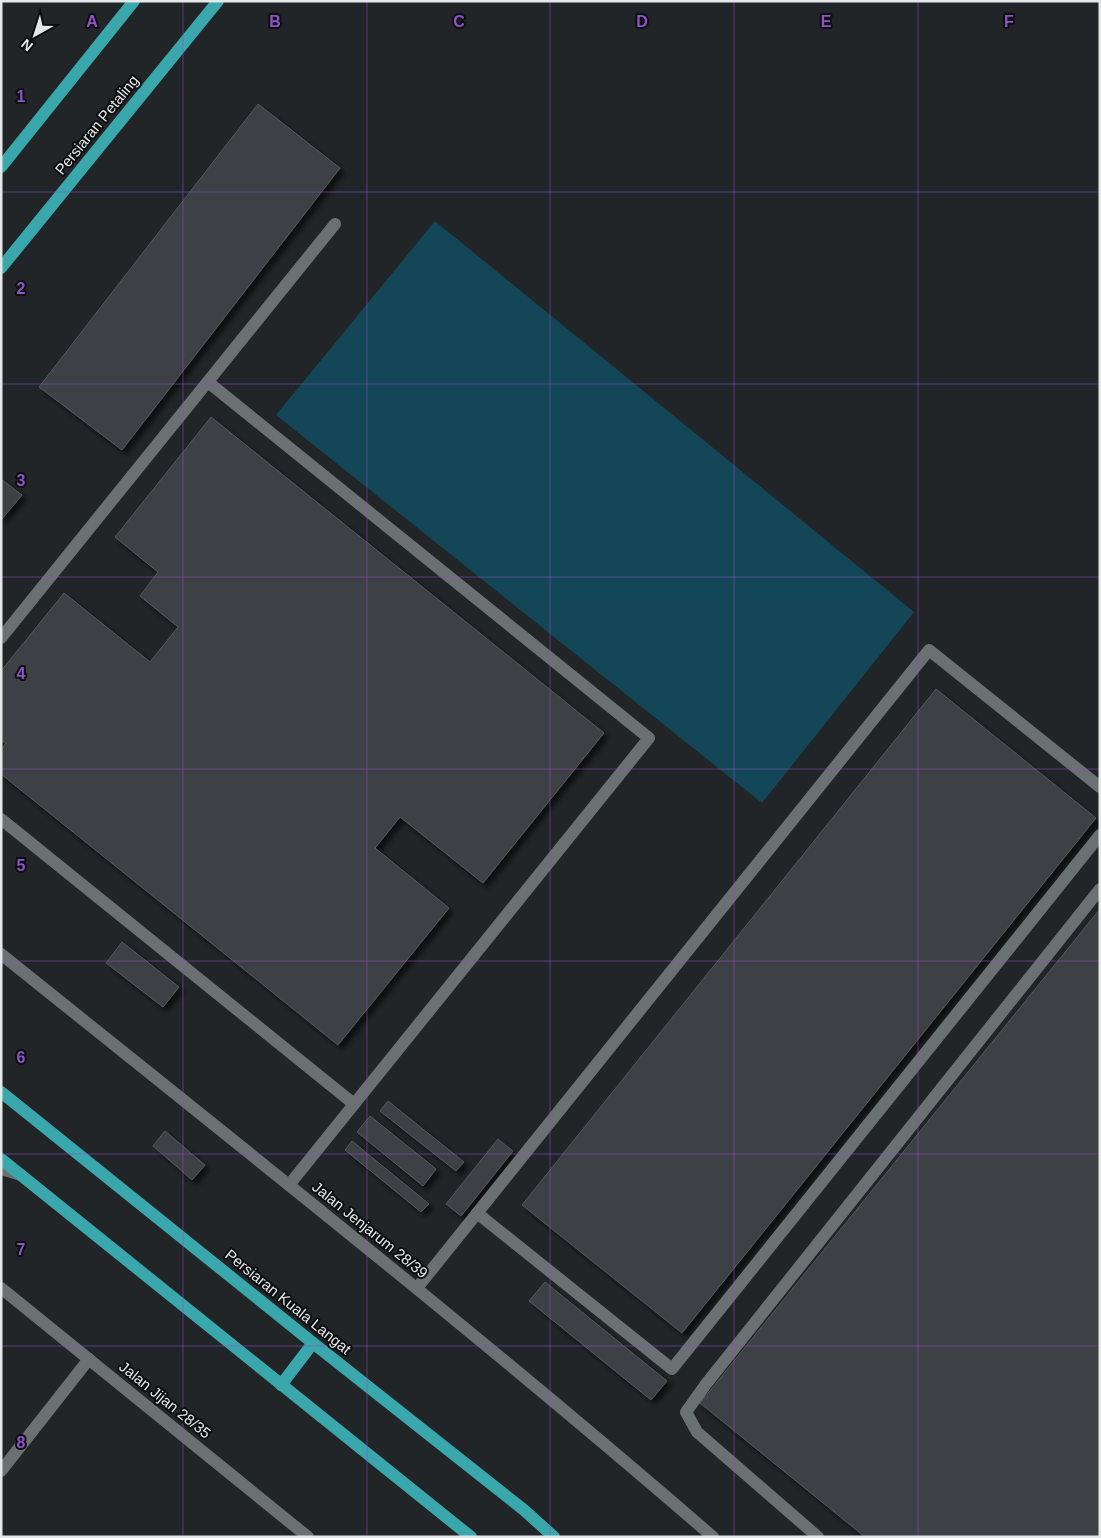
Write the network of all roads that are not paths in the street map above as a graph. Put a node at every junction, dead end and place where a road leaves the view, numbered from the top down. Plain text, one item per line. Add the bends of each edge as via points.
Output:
1 (134, 1) edge
2 (218, 1) edge
3 (1, 167) edge
4 (335, 224) dead end
5 (1, 268) edge
6 (208, 382) junction
7 (1, 638) edge
8 (1100, 787) edge
9 (1, 819) edge
10 (1100, 835) edge
11 (1100, 889) edge
12 (1, 954) edge
13 (1, 1092) edge
14 (354, 1104) junction
15 (1, 1159) edge
16 (1, 1169) edge
17 (21, 1175) junction
18 (289, 1185) junction
19 (477, 1213) junction
20 (1, 1288) edge
21 (417, 1288) junction
22 (313, 1343) junction
23 (89, 1359) junction
24 (281, 1385) junction
25 (1, 1470) edge
26 (308, 1537) edge
27 (470, 1537) edge
28 (554, 1537) edge
29 (714, 1537) edge
30 (818, 1537) edge

1 - 3 main road
2 - 5 main road, Persiaran Petaling
4 - 6 street
6 - 7 street
6 - 14 street via 650,738
8 - 19 street via 929,650
9 - 14 street
10 - 19 street via 672,1369
11 - 30 street via 686,1412 697,1432
12 - 18 street, Jalan Jenjarum 28/39
13 - 22 main road, Persiaran Kuala Langat
14 - 18 street
15 - 17 main road
16 - 17 street
17 - 24 main road
18 - 21 street, Jalan Jenjarum 28/39
19 - 21 street
20 - 23 street, Jalan Jijan 28/35
21 - 29 street, Jalan Jenjarum 28/39
22 - 24 main road
22 - 28 main road, Persiaran Kuala Langat
23 - 25 street
23 - 26 street, Jalan Jijan 28/35
24 - 27 main road

